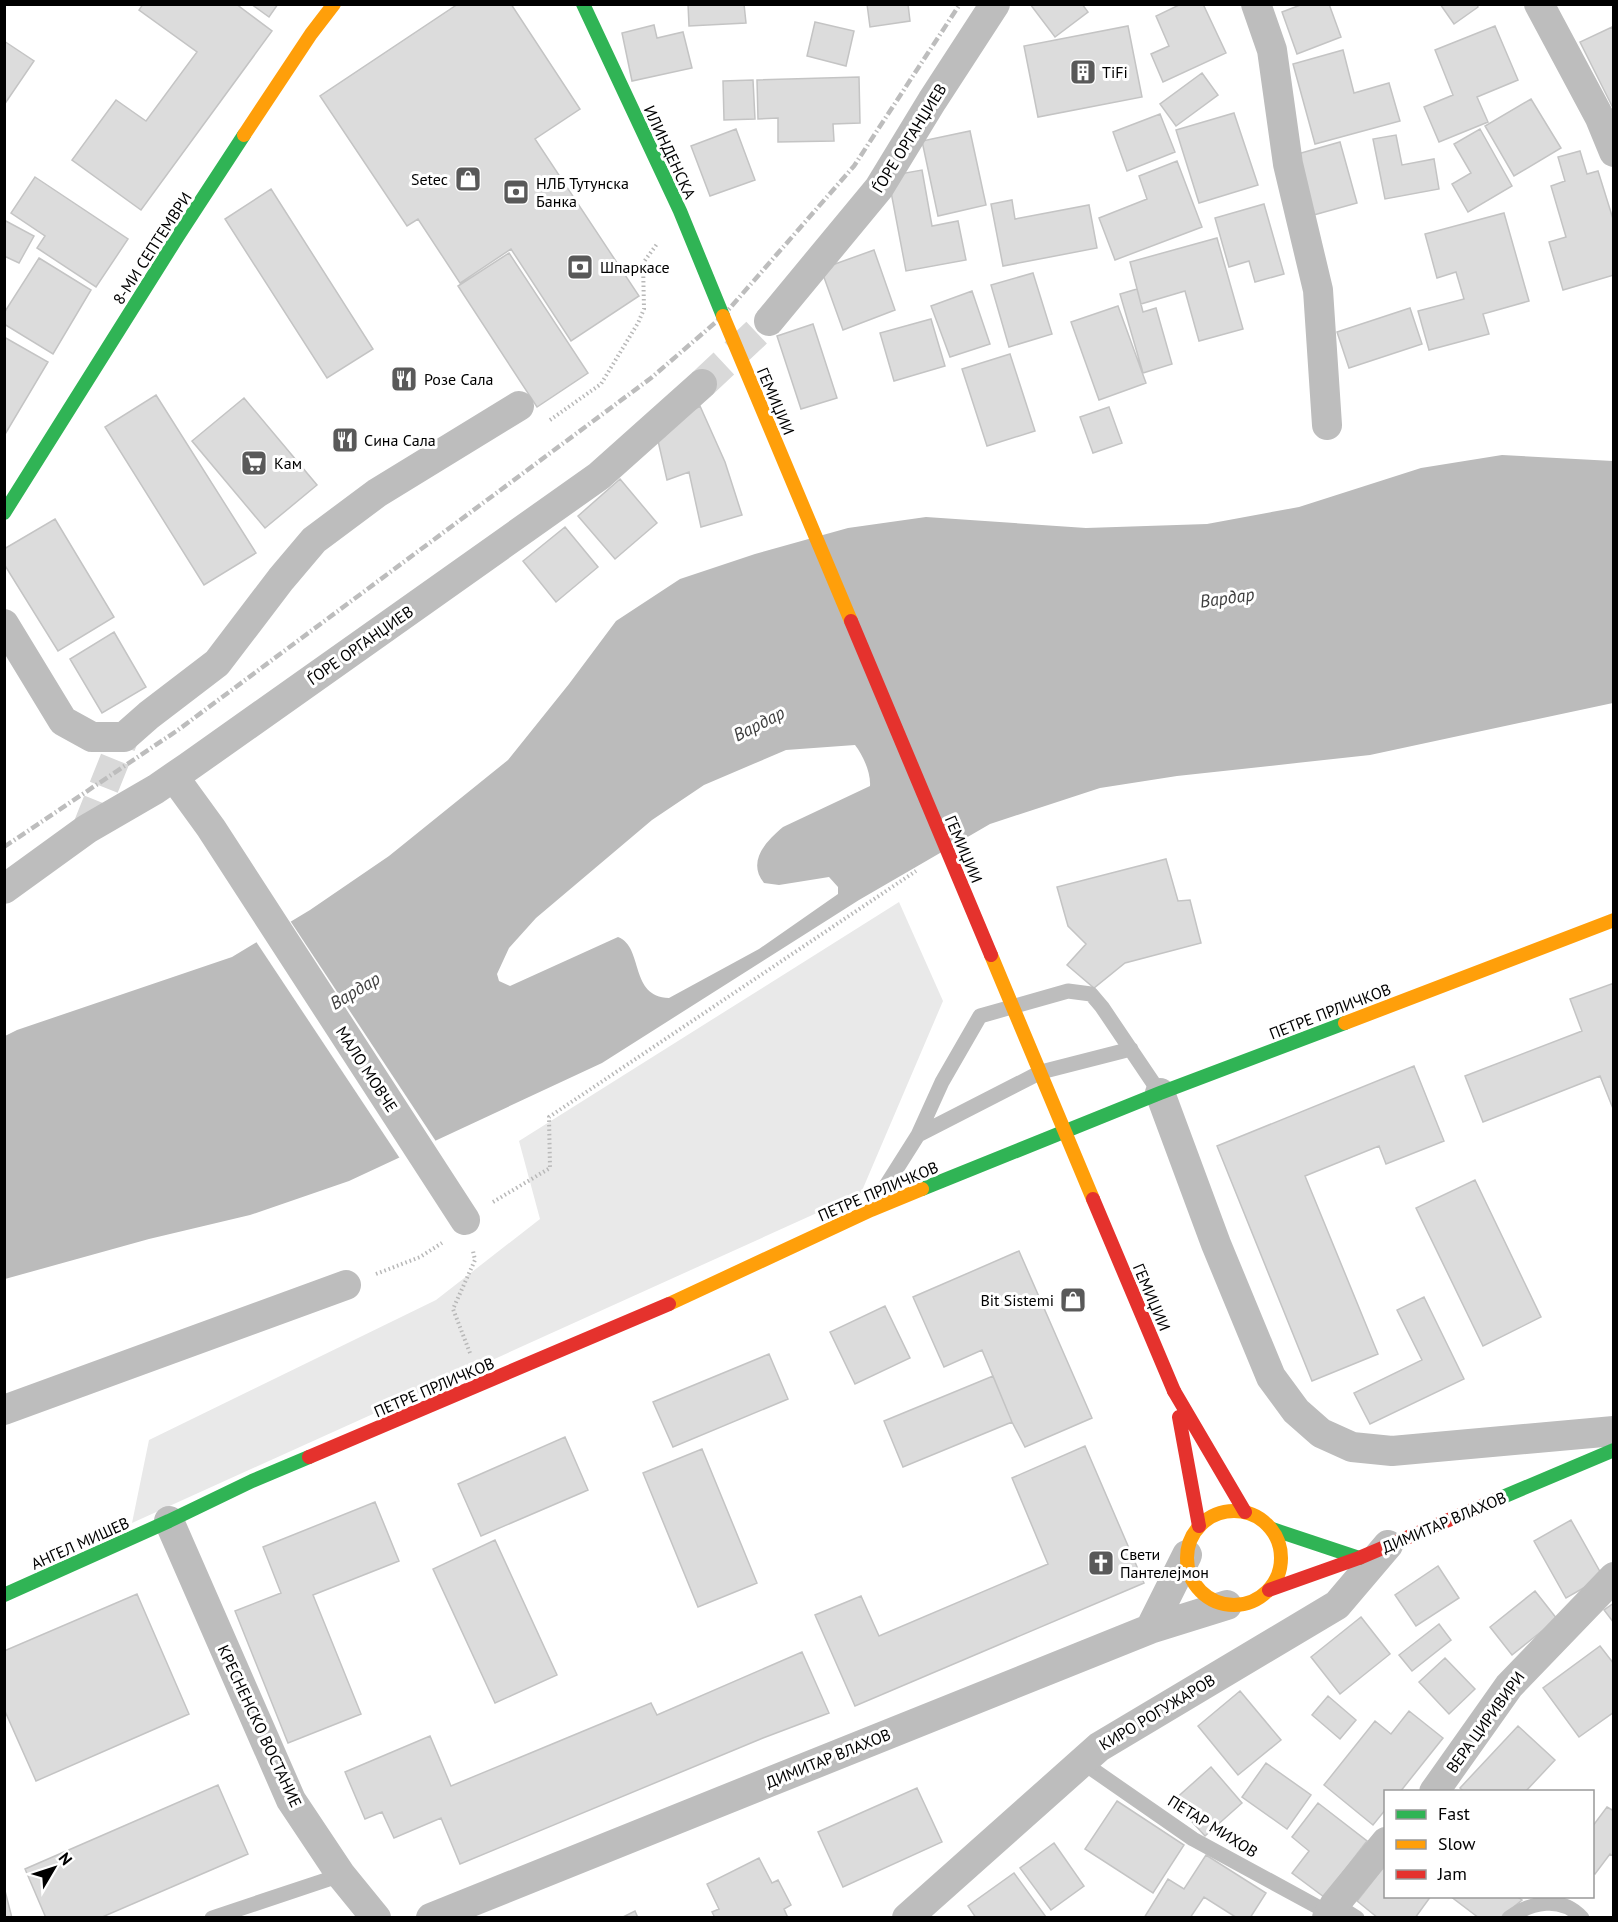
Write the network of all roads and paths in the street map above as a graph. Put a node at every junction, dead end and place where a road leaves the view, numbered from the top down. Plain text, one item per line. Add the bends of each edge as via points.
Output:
1 (334, 4) edge
2 (583, 4) edge
3 (995, 4) edge
4 (1256, 4) edge
5 (1539, 4) edge
6 (1614, 152) edge
7 (680, 211) junction
8 (723, 316) joint
9 (769, 321) tunnel mouth
10 (702, 384) tunnel mouth
11 (519, 406) joint
12 (1327, 425) dead end
13 (4, 513) edge
14 (4, 624) edge
15 (174, 777) junction
16 (916, 871) dead end
17 (4, 889) edge
18 (1614, 920) edge
19 (1131, 1049) junction
20 (1160, 1093) junction
21 (918, 1135) junction
22 (871, 1210) junction
23 (465, 1220) junction
24 (346, 1285) joint
25 (483, 1385) junction
26 (1175, 1393) junction
27 (4, 1410) edge
28 (1614, 1431) edge
29 (1614, 1450) edge
30 (1245, 1512) junction
31 (169, 1521) junction
32 (1199, 1526) junction
33 (1272, 1530) junction
34 (1388, 1545) junction
35 (1187, 1556) junction
36 (1359, 1558) junction
37 (1614, 1577) edge
38 (1269, 1590) junction
39 (4, 1595) edge
40 (1227, 1605) junction
41 (1150, 1629) junction
42 (1082, 1762) junction
43 (1435, 1790) edge
44 (1384, 1845) edge
45 (341, 1875) junction
46 (1337, 1913) edge
47 (212, 1917) edge
48 (375, 1917) edge
49 (431, 1917) edge
50 (907, 1917) edge
51 (1509, 1917) edge
52 (1582, 1917) edge

1 - 13 main road, 8-МИ СЕПТЕМВРИ via 178,236
2 - 7 main road, ИЛИНДЕНСКА
3 - 9 street, ЃОРЕ ОРГАНЏИЕВ via 879,188
4 - 12 street via 1272,50 1288,164 1318,290
5 - 6 street
7 - 8 main road, ИЛИНДЕНСКА
7 - 11 path via 643,263 644,309 601,384 539,428
8 - 26 main road, ГЕМИЏИИ, bridge
10 - 15 street, ЃОРЕ ОРГАНЏИЕВ via 599,476
11 - 14 street via 377,493 314,540 217,663 124,737 92,737 63,721
15 - 17 street, ЃОРЕ ОРГАНЏИЕВ via 87,829
15 - 23 street, МАЛО МОВЧЕ
16 - 23 path via 549,1118 550,1168
18 - 20 main road, ПЕТРЕ ПРЛИЧКОВ
19 - 20 lane
19 - 21 lane via 1041,1072
19 - 21 lane via 1091,994 1068,991 980,1016 942,1082
20 - 22 main road, ПЕТРЕ ПРЛИЧКОВ
20 - 28 street via 1271,1377 1296,1411 1320,1433 1352,1447 1392,1451
21 - 22 lane
22 - 25 main road, ПЕТРЕ ПРЛИЧКОВ
23 - 24 path via 448,1231 441,1244 420,1257
23 - 25 path via 475,1260 453,1309
24 - 27 street
25 - 31 main road, ПЕТРЕ ПРЛИЧКОВ via 252,1481
26 - 30 main road
26 - 32 main road
29 - 34 main road, ДИМИТАР ВЛАХОВ
30 - 32 main road via 1228,1511
30 - 33 main road via 1260,1518
31 - 39 main road, АНГЕЛ МИШЕВ
31 - 45 street, КРЕСНЕНСКО ВОСТАНИЕ via 291,1800
32 - 35 main road via 1190,1540
33 - 36 main road
33 - 38 main road via 1281,1560 1278,1576
34 - 36 main road, ДИМИТАР ВЛАХОВ
34 - 42 street, КИРО РОГУЖАРОВ via 1337,1605 1098,1747
35 - 40 main road via 1189,1573 1198,1588
35 - 41 street
36 - 38 main road, ДИМИТАР ВЛАХОВ
37 - 43 street, ВЕРА ЦИРИВИРИ via 1509,1686
38 - 40 main road via 1243,1604
40 - 41 street, ДИМИТАР ВЛАХОВ
41 - 49 street, ДИМИТАР ВЛАХОВ
42 - 46 lane, ПЕТАР МИХОВ via 1193,1839
42 - 50 street, КИРО РОГУЖАРОВ
44 - 46 street
45 - 47 lane
45 - 48 street, КРЕСНЕНСКО ВОСТАНИЕ
51 - 52 lane via 1539,1903 1570,1908

